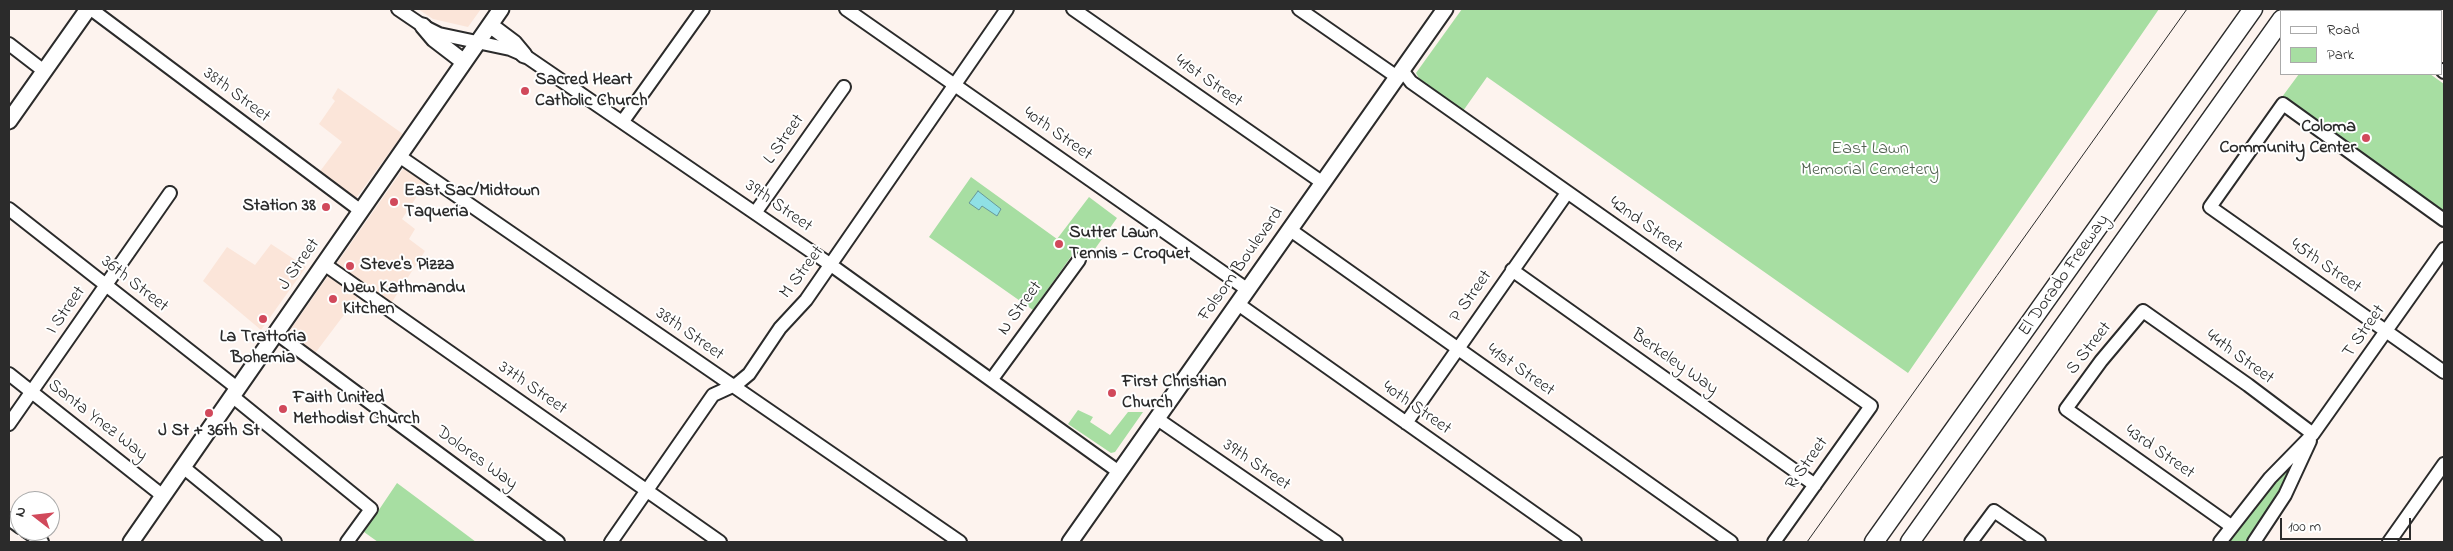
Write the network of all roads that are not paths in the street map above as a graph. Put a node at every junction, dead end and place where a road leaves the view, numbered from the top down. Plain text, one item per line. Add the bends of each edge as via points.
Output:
1 (89, 9) edge
2 (398, 9) edge
3 (501, 9) edge
4 (702, 9) edge
5 (846, 9) edge
6 (1007, 9) edge
7 (1073, 9) edge
8 (1299, 9) edge
9 (1445, 9) edge
10 (2252, 9) edge
11 (2280, 22) edge
12 (490, 25) junction
13 (423, 26) junction
14 (478, 42) junction
15 (9, 44) edge
16 (524, 55) junction
17 (464, 62) junction
18 (44, 71) junction
19 (1400, 73) junction
20 (954, 84) junction
21 (844, 87) dead end
22 (9, 121) edge
23 (623, 122) junction
24 (399, 156) junction
25 (1322, 184) junction
26 (1567, 192) junction
27 (170, 193) dead end
28 (9, 209) edge
29 (361, 210) junction
30 (755, 213) junction
31 (2444, 220) edge
32 (1289, 229) junction
33 (2444, 249) edge
34 (1079, 260) dead end
35 (324, 264) junction
36 (831, 265) junction
37 (1512, 270) junction
38 (107, 285) junction
39 (1248, 290) junction
40 (1238, 304) junction
41 (2143, 311) joint
42 (2386, 331) junction
43 (276, 333) junction
44 (1458, 348) junction
45 (2444, 372) edge
46 (9, 374) edge
47 (992, 379) junction
48 (732, 386) junction
49 (32, 392) junction
50 (235, 392) junction
51 (1871, 406) joint
52 (2066, 409) joint
53 (1156, 418) junction
54 (1406, 422) junction
55 (9, 424) edge
56 (2313, 434) junction
57 (2444, 464) edge
58 (183, 466) junction
59 (1119, 472) junction
60 (1815, 485) junction
61 (647, 491) junction
62 (163, 496) junction
63 (2231, 526) junction
64 (130, 542) edge
65 (275, 542) edge
66 (347, 542) edge
67 (558, 542) edge
68 (611, 542) edge
69 (720, 542) edge
70 (960, 542) edge
71 (1070, 542) edge
72 (1336, 542) edge
73 (1575, 542) edge
74 (1732, 542) edge
75 (1774, 542) edge
76 (1874, 542) edge
77 (1910, 542) edge
78 (1972, 542) edge
79 (2039, 542) edge
80 (2220, 542) edge
81 (2254, 542) edge
82 (2389, 542) edge

1 - 18 main road
1 - 29 street, 38th Street
2 - 13 street, 39th Street
3 - 12 main road, J Street
4 - 23 street
5 - 20 street, 40th Street
6 - 20 street, M Street
7 - 25 street, 41st Street
8 - 19 street, 42nd Street
9 - 19 main road, Folsom Boulevard
10 - 76 highway, El Dorado Freeway
11 - 77 highway, El Dorado Freeway
12 - 14 main road, J Street
12 - 16 main road
13 - 14 street, 39th Street via 439,34
13 - 17 main road via 434,39
14 - 16 street, 39th Street
14 - 17 main road, J Street
15 - 18 street
16 - 23 street, 39th Street
17 - 24 main road, J Street
18 - 22 main road
19 - 25 main road, Folsom Boulevard
19 - 26 street, 42nd Street
20 - 36 street, M Street
20 - 39 street, 40th Street
21 - 30 street, L Street
23 - 30 street, 39th Street
24 - 29 main road, J Street
24 - 48 street, 38th Street
25 - 32 main road, Folsom Boulevard
26 - 37 street, P Street
26 - 51 street, 42nd Street
27 - 38 street, I Street
28 - 38 street, 36th Street
29 - 35 main road, J Street
30 - 36 street, 39th Street
31 - 42 street, 45th Street via 2283,104 2210,207
32 - 39 main road, Folsom Boulevard
32 - 44 street, 41st Street
33 - 42 street, T Street
34 - 47 street, N Street
35 - 43 main road, J Street
35 - 61 street, 37th Street
36 - 47 street, 39th Street
36 - 48 street, M Street via 806,300 780,328 749,374
37 - 44 street, P Street
37 - 60 street, Berkeley Way
38 - 49 street, I Street
38 - 50 street, 36th Street
39 - 40 main road, Folsom Boulevard
40 - 53 main road, Folsom Boulevard
40 - 54 street, 40th Street
41 - 52 street, S Street
41 - 56 street, 44th Street
42 - 45 street, 45th Street
42 - 56 street, T Street
43 - 50 main road, J Street
43 - 67 street, Dolores Way
44 - 54 street, P Street
44 - 74 street, 41st Street
46 - 49 street, Santa Ynez Way
47 - 59 street, 39th Street
48 - 61 street, M Street via 713,395
48 - 70 street, 38th Street
49 - 55 street, I Street
49 - 62 street, Santa Ynez Way
50 - 58 main road, J Street
50 - 66 street, 36th Street via 371,509
51 - 60 street, R Street
52 - 63 street, 43rd Street
53 - 59 main road, Folsom Boulevard
53 - 72 street, 39th Street
54 - 73 street, 40th Street
56 - 63 street, T Street via 2270,478
56 - 81 street, T Street via 2285,495
57 - 82 street
58 - 62 main road, J Street
58 - 65 street
59 - 71 main road, Folsom Boulevard
60 - 75 street, R Street
61 - 68 street, M Street
61 - 69 street, 37th Street
62 - 64 main road, J Street
63 - 80 street, T Street
78 - 79 street via 1994,511

